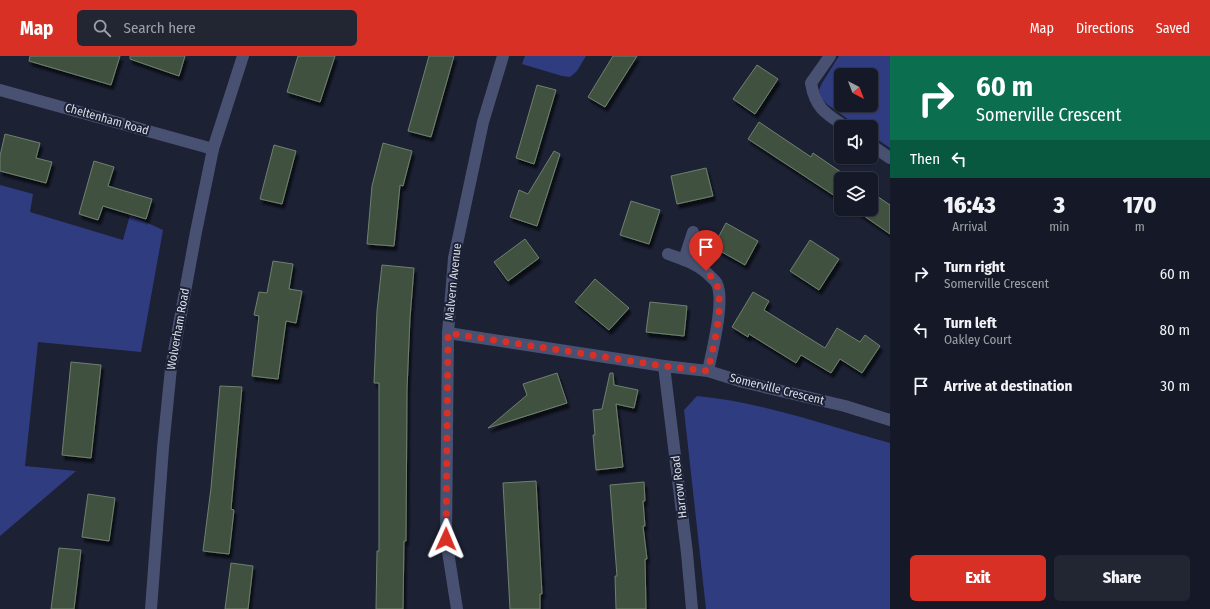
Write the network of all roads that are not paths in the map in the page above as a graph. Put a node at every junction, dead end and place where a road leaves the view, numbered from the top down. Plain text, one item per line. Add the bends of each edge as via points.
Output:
1 (243, 56) edge
2 (503, 56) edge
3 (830, 56) edge
4 (0, 90) edge
5 (836, 120) edge
6 (213, 149) junction
7 (878, 150) edge
8 (890, 158) edge
9 (693, 232) dead end
10 (668, 254) dead end
11 (684, 260) junction
12 (448, 333) junction
13 (664, 366) junction
14 (708, 371) junction
15 (890, 420) edge
16 (151, 609) edge
17 (457, 609) edge
18 (692, 609) edge

1 - 6 street, Wolverham Road
2 - 12 street, Malvern Avenue via 484,122 454,258
3 - 5 street via 811,83 813,95 823,111
4 - 6 street, Cheltenham Road
6 - 16 street, Wolverham Road via 171,368
7 - 8 street
9 - 11 street
10 - 11 street
11 - 14 street via 706,271 717,283 717,331
12 - 13 street, Somerville Crescent
12 - 17 street, Malvern Avenue via 446,539
13 - 14 street, Somerville Crescent
13 - 18 street, Harrow Road
14 - 15 street, Somerville Crescent

